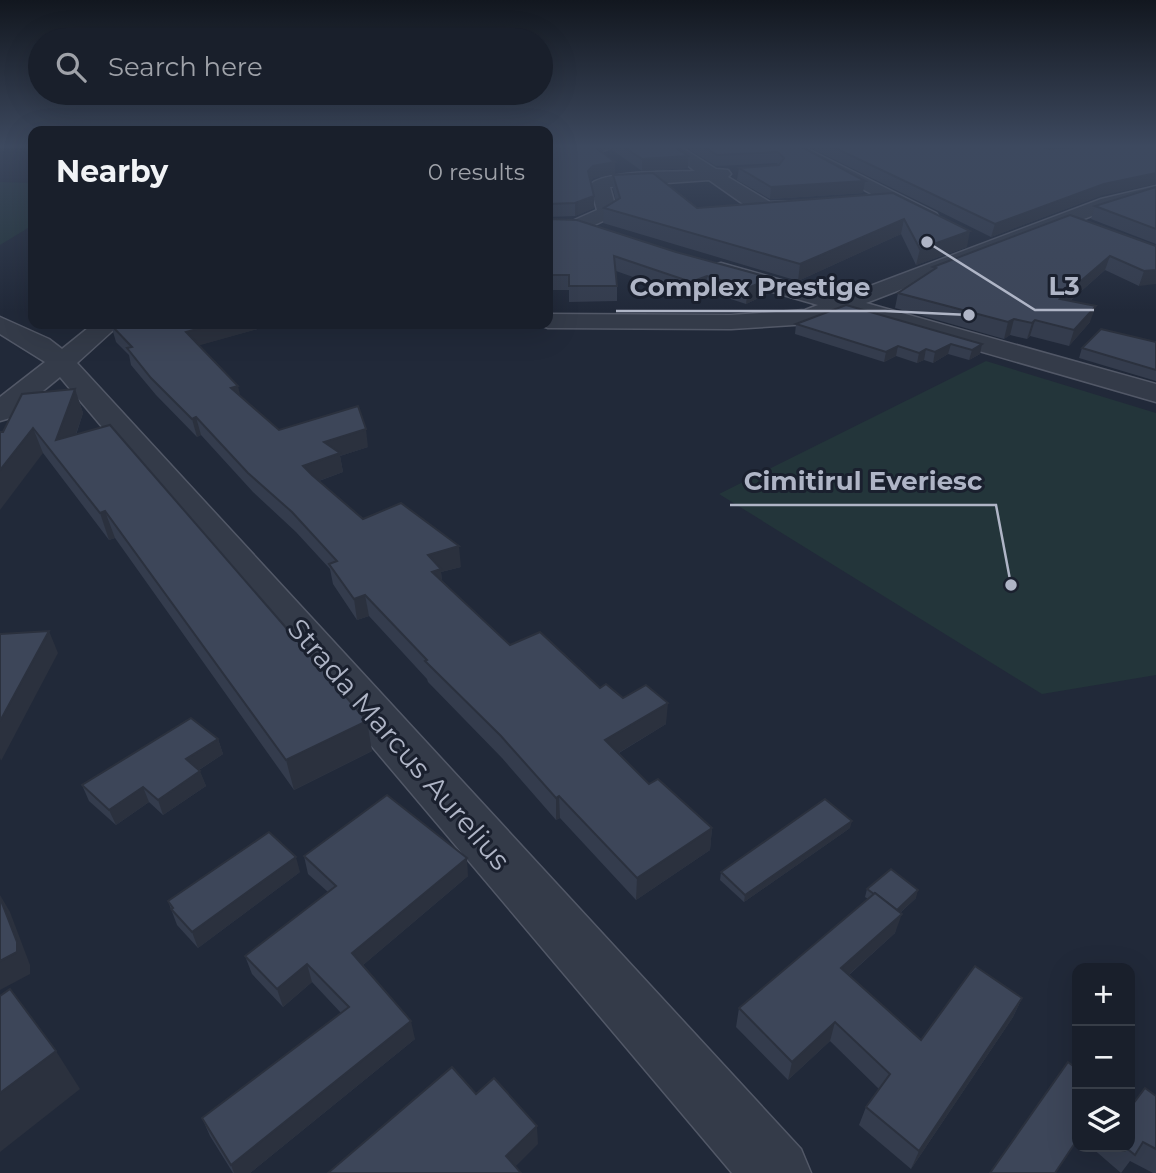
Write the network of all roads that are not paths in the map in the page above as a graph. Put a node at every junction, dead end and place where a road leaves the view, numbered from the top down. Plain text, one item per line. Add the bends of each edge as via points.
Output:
1 (604, 202) edge
2 (753, 202) edge
3 (858, 202) edge
4 (861, 202) edge
5 (899, 202) edge
6 (911, 202) edge
7 (1113, 202) edge
8 (823, 205) edge
9 (913, 209) junction
10 (1131, 217) edge
11 (1074, 222) junction
12 (946, 226) edge
13 (606, 234) edge
14 (1045, 235) edge
15 (968, 237) dead end
16 (990, 248) junction
17 (696, 263) edge
18 (844, 305) junction
19 (28, 321) edge
20 (553, 321) edge
21 (0, 322) edge
22 (101, 329) edge
23 (60, 360) junction
24 (1156, 393) edge
25 (0, 412) edge
26 (778, 1173) edge

1 - 13 street via 607,212 568,225
2 - 8 street via 767,208
3 - 4 street
5 - 9 street
6 - 9 street
7 - 11 street
9 - 12 street
10 - 11 street
11 - 14 street via 1091,228
11 - 16 street
15 - 16 street
16 - 18 street
17 - 18 street
18 - 20 street via 782,321
18 - 24 street
19 - 21 street
21 - 23 street, Strada Marcus Aurelius
22 - 23 street
23 - 25 street
23 - 26 street, Strada Marcus Aurelius

